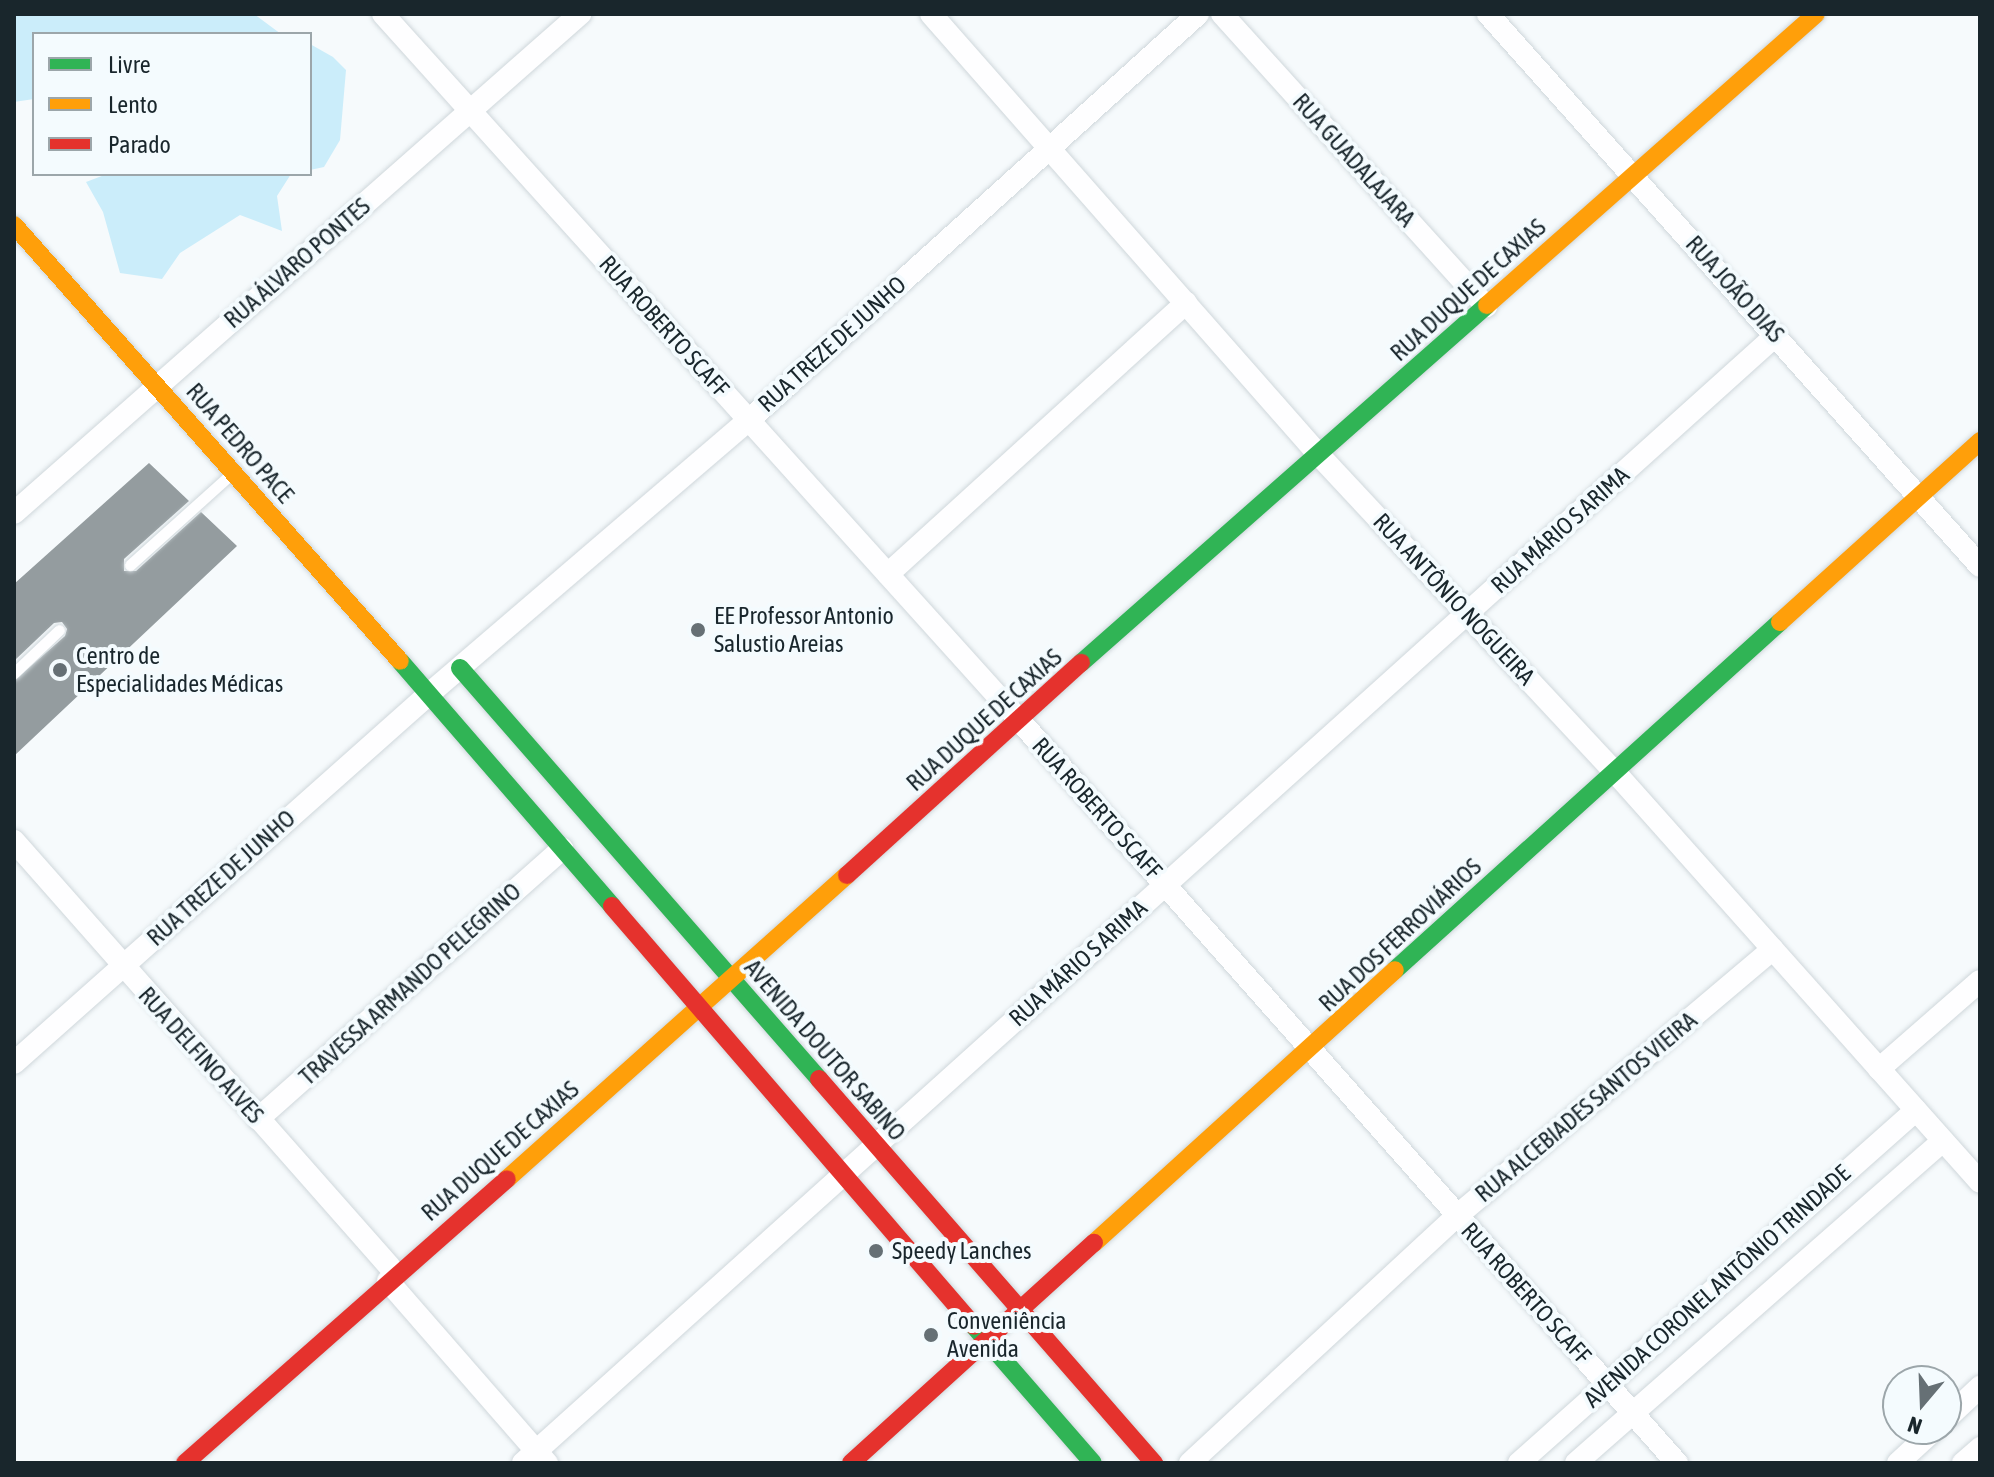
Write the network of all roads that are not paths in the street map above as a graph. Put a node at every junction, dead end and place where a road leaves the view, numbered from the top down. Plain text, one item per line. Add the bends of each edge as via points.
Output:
1 (383, 14) edge
2 (580, 14) edge
3 (931, 14) edge
4 (1198, 14) edge
5 (1222, 14) edge
6 (1816, 14) edge
7 (1498, 17) edge
8 (470, 111) junction
9 (1049, 146) junction
10 (1633, 175) junction
11 (14, 225) edge
12 (22, 250) edge
13 (1186, 303) junction
14 (1486, 306) junction
15 (1776, 335) junction
16 (158, 385) junction
17 (749, 420) junction
18 (1980, 441) edge
19 (1319, 455) junction
20 (234, 472) junction
21 (1919, 497) junction
22 (14, 513) edge
23 (130, 565) dead end
24 (1980, 566) edge
25 (888, 574) junction
26 (1468, 613) junction
27 (59, 630) dead end
28 (460, 668) junction
29 (14, 673) edge
30 (429, 694) junction
31 (1020, 721) junction
32 (1614, 771) junction
33 (14, 841) edge
34 (562, 849) junction
35 (1165, 885) junction
36 (1773, 949) junction
37 (122, 967) junction
38 (732, 980) junction
39 (1980, 981) edge
40 (700, 1007) junction
41 (1310, 1049) junction
42 (14, 1063) edge
43 (1879, 1069) junction
44 (1916, 1110) junction
45 (258, 1119) junction
46 (1943, 1141) junction
47 (876, 1145) junction
48 (844, 1174) junction
49 (1980, 1182) edge
50 (1458, 1215) junction
51 (389, 1274) junction
52 (1020, 1310) junction
53 (987, 1340) junction
54 (1607, 1384) junction
55 (1980, 1387) edge
56 (1962, 1404) edge
57 (1632, 1413) junction
58 (1918, 1445) edge
59 (1980, 1448) edge
60 (536, 1459) edge
61 (185, 1463) edge
62 (851, 1463) edge
63 (1093, 1463) edge
64 (1154, 1463) edge
65 (1190, 1463) edge
66 (1519, 1463) edge
67 (1576, 1463) edge
68 (1677, 1463) edge
69 (1898, 1463) edge
70 (1963, 1463) edge

1 - 8 street, RUA ROBERTO SCAFF
2 - 8 street, RUA ÁLVARO PONTES
3 - 9 street, RUA ANTÔNIO NOGUEIRA
4 - 9 street, RUA TREZE DE JUNHO
5 - 14 street, RUA GUADALAJARA
6 - 10 main road, RUA DUQUE DE CAXIAS
7 - 10 street, RUA JOÃO DIAS
8 - 16 street, RUA ÁLVARO PONTES
8 - 17 street, RUA ROBERTO SCAFF
9 - 13 street, RUA ANTÔNIO NOGUEIRA
9 - 17 street, RUA TREZE DE JUNHO
10 - 14 main road, RUA DUQUE DE CAXIAS
10 - 15 street, RUA JOÃO DIAS
11 - 12 main road, RUA PEDRO PACE
12 - 16 main road, RUA PEDRO PACE
13 - 19 street, RUA ANTÔNIO NOGUEIRA
13 - 25 street
14 - 19 main road, RUA DUQUE DE CAXIAS
15 - 21 street, RUA JOÃO DIAS
15 - 26 street, RUA MÁRIO S ARIMA
16 - 20 main road, RUA PEDRO PACE
16 - 22 street, RUA ÁLVARO PONTES
17 - 25 street, RUA ROBERTO SCAFF
17 - 28 street, RUA TREZE DE JUNHO
18 - 21 main road, RUA DOS FERROVIÁRIOS
19 - 26 street, RUA ANTÔNIO NOGUEIRA
19 - 31 main road, RUA DUQUE DE CAXIAS
20 - 23 lane
20 - 30 main road, RUA PEDRO PACE
21 - 24 street, RUA JOÃO DIAS
21 - 32 main road, RUA DOS FERROVIÁRIOS
25 - 31 street, RUA ROBERTO SCAFF
26 - 32 street, RUA ANTÔNIO NOGUEIRA
26 - 35 street, RUA MÁRIO S ARIMA
27 - 29 lane
28 - 30 street, RUA TREZE DE JUNHO
28 - 38 main road, AVENIDA DOUTOR SABINO
30 - 34 main road
30 - 37 street, RUA TREZE DE JUNHO
31 - 35 street, RUA ROBERTO SCAFF
31 - 38 main road, RUA DUQUE DE CAXIAS
32 - 36 street, RUA ANTÔNIO NOGUEIRA
32 - 41 main road, RUA DOS FERROVIÁRIOS
33 - 37 street, RUA DELFINO ALVES
34 - 40 main road
34 - 45 street, TRAVESSA ARMANDO PELEGRINO
35 - 41 street, RUA ROBERTO SCAFF
35 - 47 street, RUA MÁRIO S ARIMA
36 - 43 street, RUA ANTÔNIO NOGUEIRA
36 - 50 street, RUA ALCEBIADES SANTOS VIEIRA
37 - 42 street, RUA TREZE DE JUNHO
37 - 45 street, RUA DELFINO ALVES
38 - 40 main road, RUA DUQUE DE CAXIAS
38 - 47 main road, AVENIDA DOUTOR SABINO
39 - 43 street
40 - 48 main road
40 - 51 main road, RUA DUQUE DE CAXIAS
41 - 50 street, RUA ROBERTO SCAFF
41 - 52 main road, RUA DOS FERROVIÁRIOS
43 - 44 street, RUA ANTÔNIO NOGUEIRA
44 - 46 street, RUA ANTÔNIO NOGUEIRA
44 - 54 street, AVENIDA CORONEL ANTÔNIO TRINDADE
45 - 51 street, RUA DELFINO ALVES
46 - 49 street, RUA ANTÔNIO NOGUEIRA
46 - 57 street, AVENIDA CORONEL ANTÔNIO TRINDADE
47 - 48 street, RUA MÁRIO S ARIMA
47 - 52 main road, AVENIDA DOUTOR SABINO
48 - 53 main road
48 - 60 street, RUA MÁRIO S ARIMA
50 - 54 street, RUA ROBERTO SCAFF
50 - 65 street, RUA ALCEBIADES SANTOS VIEIRA
51 - 60 street, RUA DELFINO ALVES
51 - 61 main road, RUA DUQUE DE CAXIAS
52 - 53 main road, RUA DOS FERROVIÁRIOS
52 - 64 main road, AVENIDA DOUTOR SABINO
53 - 62 main road, RUA DOS FERROVIÁRIOS
53 - 63 main road
54 - 57 street, RUA ROBERTO SCAFF
54 - 66 street, AVENIDA CORONEL ANTÔNIO TRINDADE
55 - 56 street
57 - 67 street, AVENIDA CORONEL ANTÔNIO TRINDADE
57 - 68 street, RUA ROBERTO SCAFF
58 - 69 street
59 - 70 street

